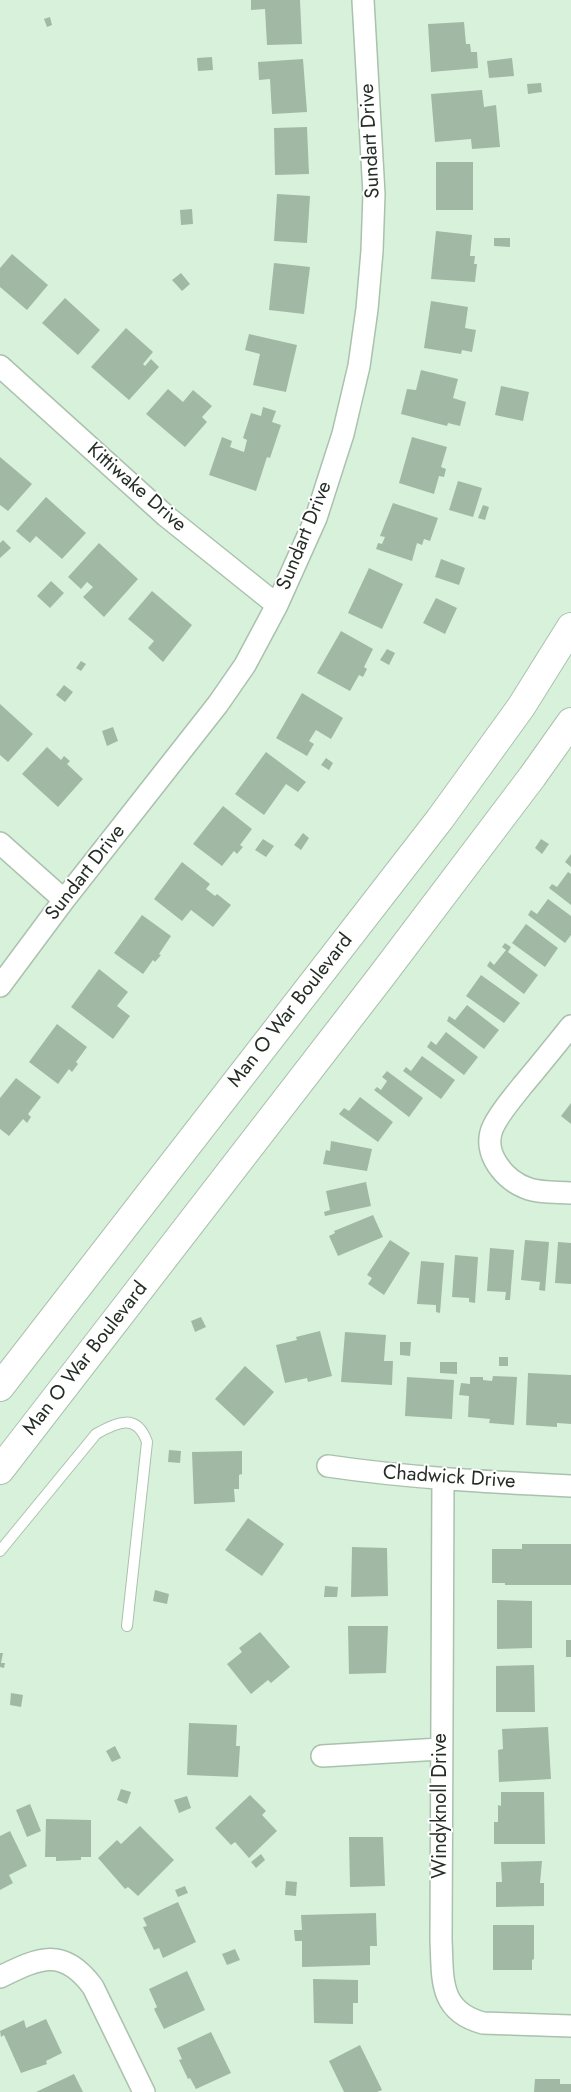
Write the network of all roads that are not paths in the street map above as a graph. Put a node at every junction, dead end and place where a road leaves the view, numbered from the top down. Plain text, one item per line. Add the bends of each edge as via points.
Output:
1 (363, 0) edge
2 (0, 366) edge
3 (277, 605) junction
4 (571, 627) edge
5 (571, 722) edge
6 (0, 843) edge
7 (64, 900) junction
8 (0, 986) edge
9 (571, 1026) edge
10 (571, 1193) edge
11 (0, 1387) edge
12 (328, 1466) dead end
13 (0, 1470) edge
14 (443, 1479) junction
15 (571, 1486) edge
16 (0, 1551) edge
17 (127, 1626) dead end
18 (440, 1749) junction
19 (322, 1756) dead end
20 (0, 1977) edge
21 (571, 2026) edge
22 (144, 2092) edge

1 - 3 street, Sundart Drive via 374,194 367,308 343,434 316,518
2 - 3 street, Kittiwake Drive via 166,516
3 - 7 street, Sundart Drive via 245,665 218,704
4 - 11 main road, Man O War Boulevard via 521,707 440,819
5 - 13 main road, Man O War Boulevard via 380,978
6 - 7 street
7 - 8 street, Sundart Drive
9 - 10 street via 503,1110 492,1128 490,1141 492,1155 511,1181 530,1190
12 - 14 street, Chadwick Drive
14 - 15 street, Chadwick Drive
14 - 18 street, Windyknoll Drive
16 - 17 lane via 96,1434 116,1423 134,1423 143,1430 147,1442
18 - 19 street
18 - 21 street, Windyknoll Drive via 444,1990 457,2011 476,2022
20 - 22 street via 47,1958 74,1966 93,1987

